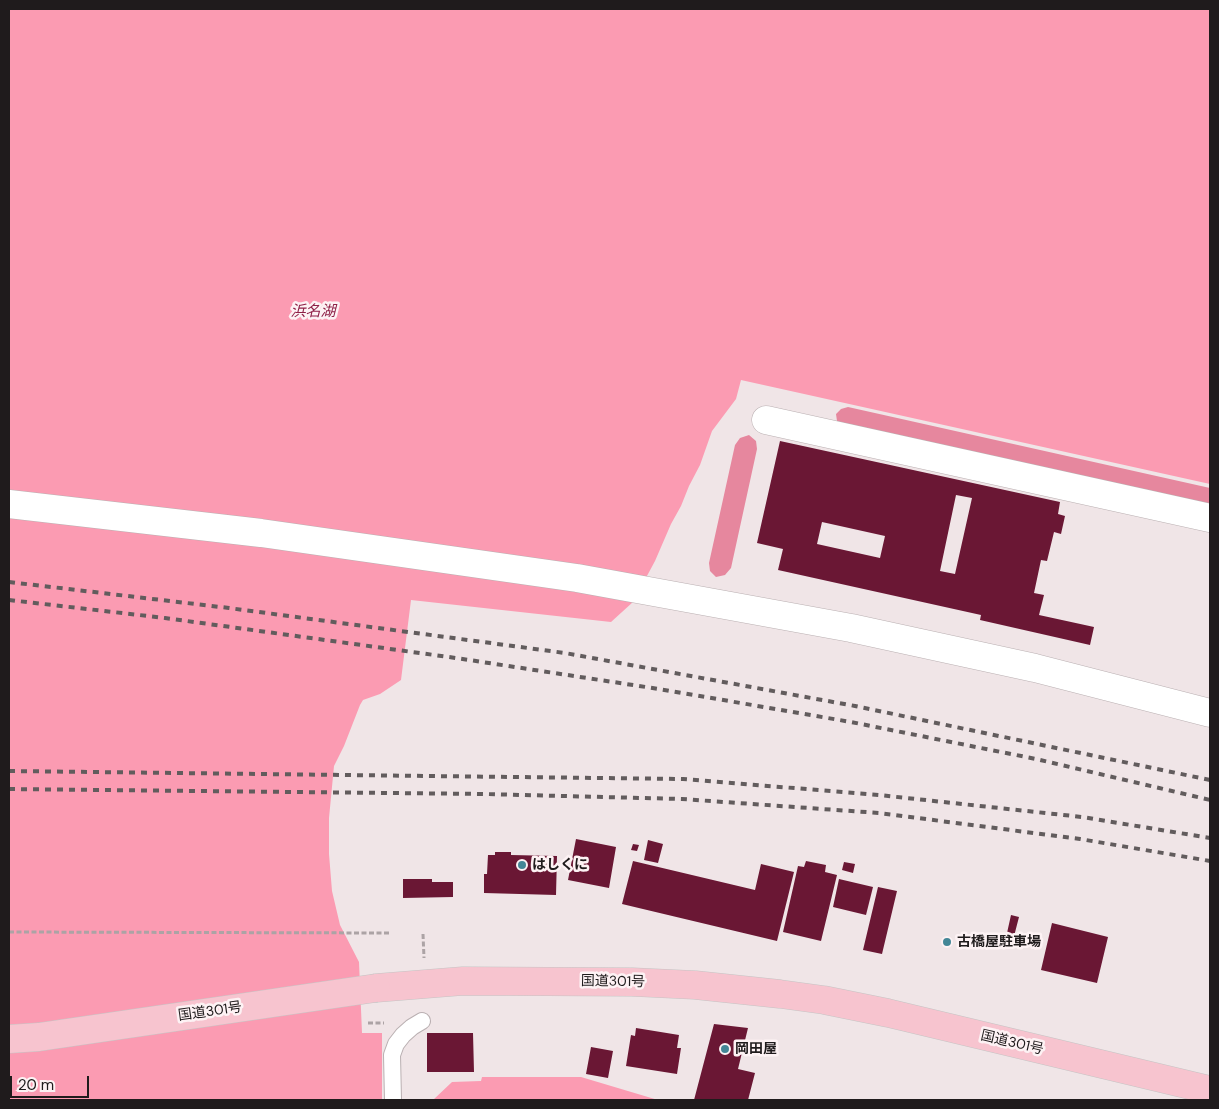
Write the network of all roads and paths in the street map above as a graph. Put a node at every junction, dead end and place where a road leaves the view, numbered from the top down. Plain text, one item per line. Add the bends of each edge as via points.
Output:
1 (766, 420) dead end
2 (9, 504) edge
3 (1210, 518) edge
4 (1210, 713) edge
5 (9, 932) edge
6 (390, 933) dead end
7 (424, 934) dead end
8 (424, 962) dead end
9 (422, 1021) dead end
10 (368, 1023) dead end
11 (384, 1023) dead end
12 (9, 1039) edge
13 (1210, 1090) edge
14 (393, 1100) edge

1 - 3 street
2 - 4 street via 261,533 577,578 798,617 1035,668
5 - 6 path
7 - 8 path
9 - 14 lane via 402,1034 396,1044 392,1055
10 - 11 path
12 - 13 highway, 国道301号, bridge via 376,988 463,981 695,985 824,1000 888,1013

